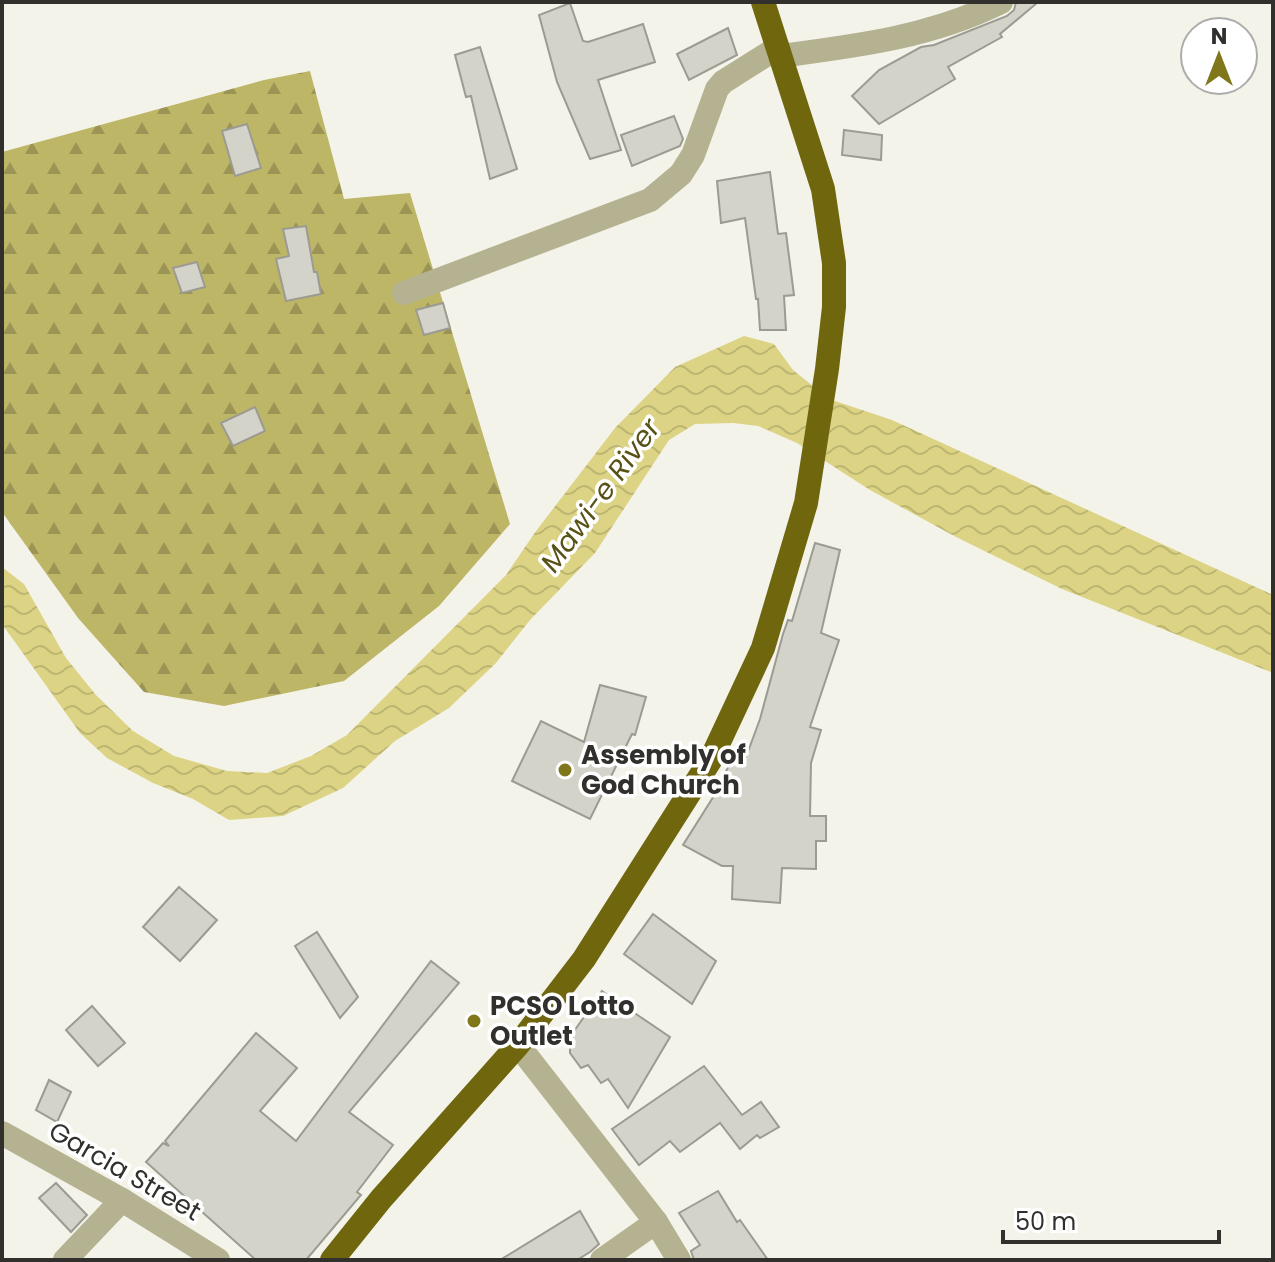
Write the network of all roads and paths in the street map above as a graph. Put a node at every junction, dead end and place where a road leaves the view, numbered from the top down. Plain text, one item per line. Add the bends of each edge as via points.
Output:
1 (763, 2) edge
2 (1001, 2) edge
3 (779, 52) junction
4 (404, 293) dead end
5 (518, 1045) junction
6 (2, 1133) edge
7 (122, 1200) junction
8 (656, 1222) junction
9 (65, 1260) edge
10 (218, 1260) edge
11 (332, 1260) edge
12 (602, 1260) edge
13 (679, 1260) edge

1 - 3 highway
2 - 3 street via 907,37
3 - 4 street via 723,82 693,155 681,174 650,200
3 - 5 highway via 823,189 834,263 827,369 806,503 763,648 711,759 584,959
5 - 8 street
5 - 11 highway
6 - 7 street, Garcia Street
7 - 9 street
7 - 10 street, Garcia Street
8 - 12 street
8 - 13 street

